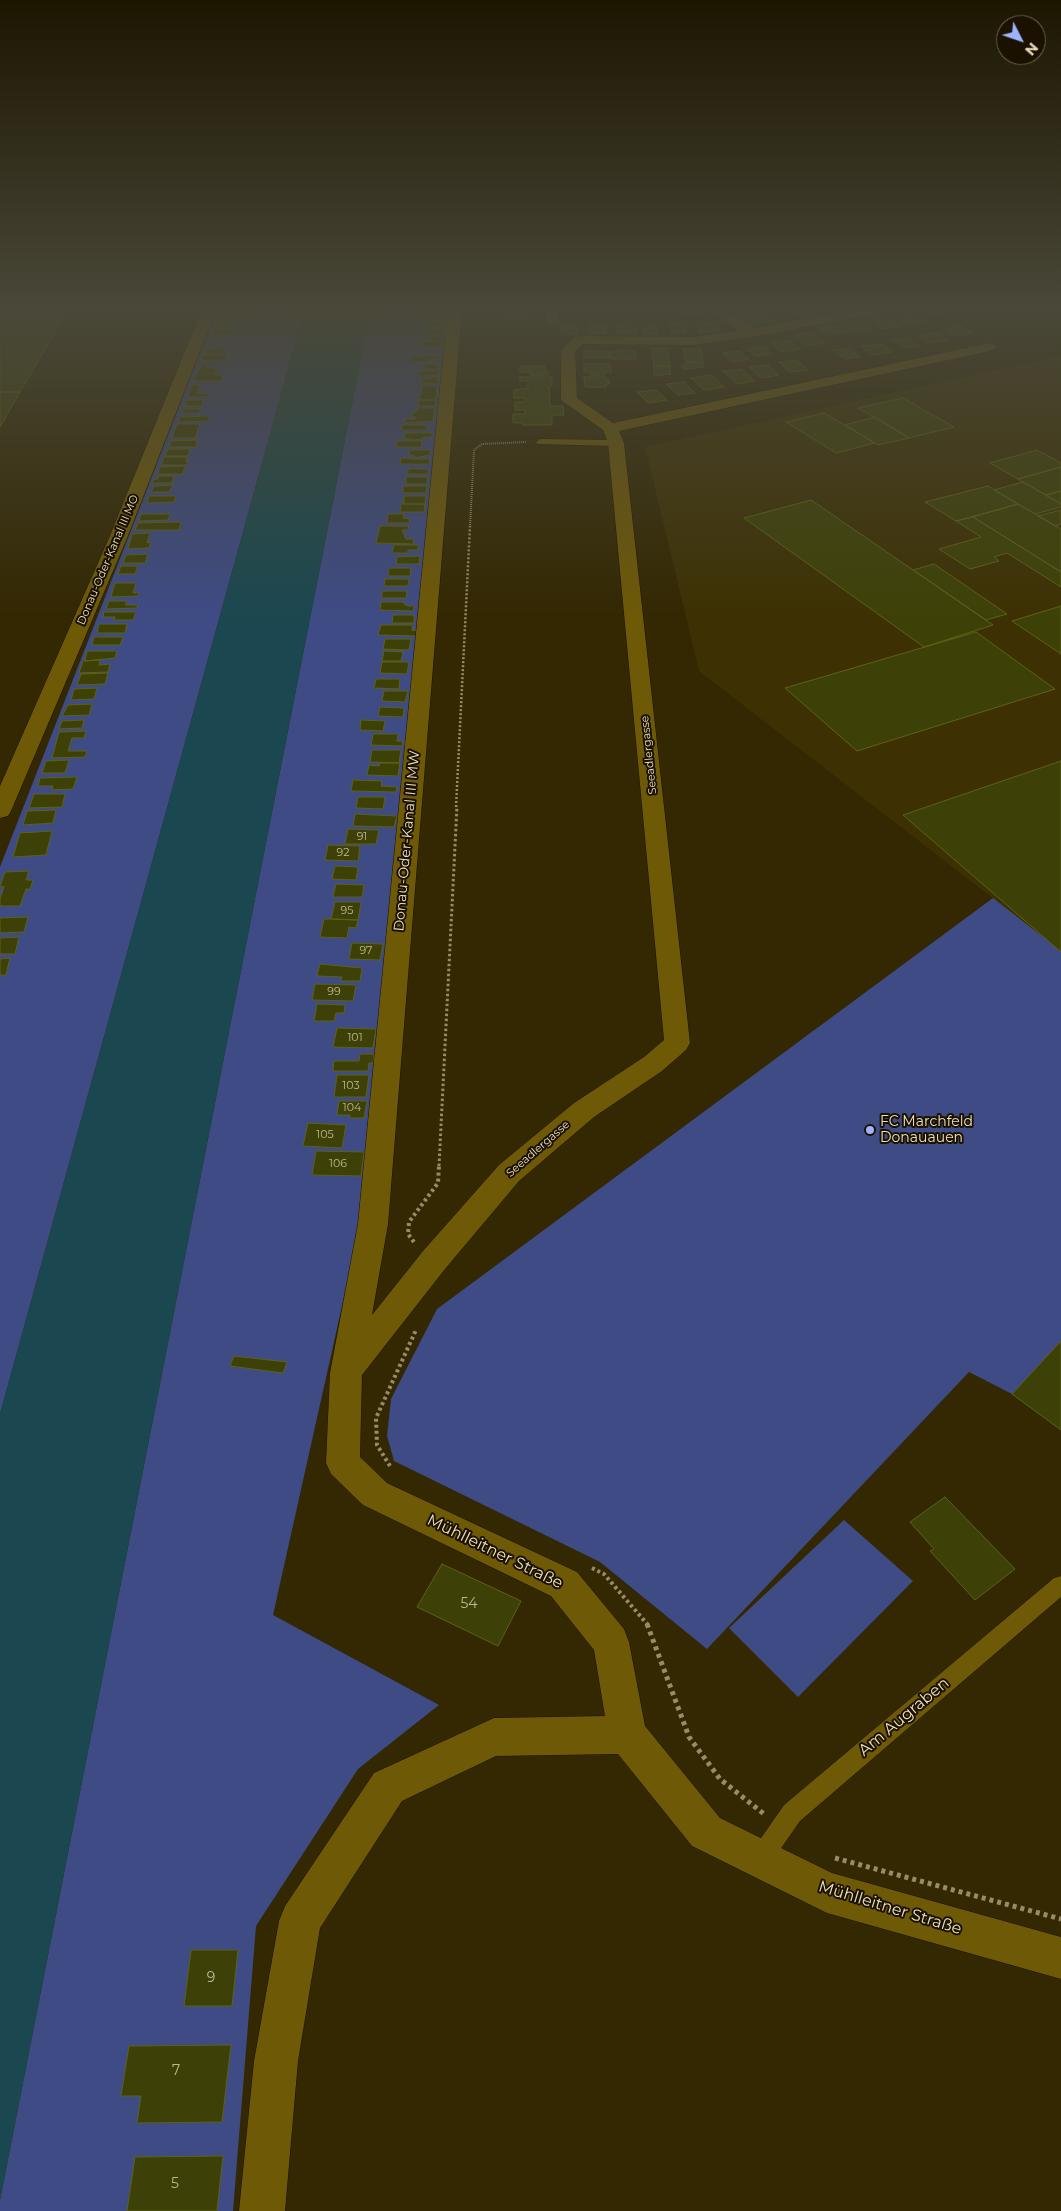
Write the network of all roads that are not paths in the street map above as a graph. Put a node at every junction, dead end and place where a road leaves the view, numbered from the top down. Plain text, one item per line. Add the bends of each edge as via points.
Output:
1 (169, 410) edge
2 (446, 410) edge
3 (581, 410) edge
4 (722, 410) edge
5 (613, 436) junction
6 (540, 442) road end
7 (0, 811) edge
8 (346, 1373) junction
9 (1061, 1585) edge
10 (627, 1735) junction
11 (759, 1860) junction
12 (1061, 1958) edge
13 (262, 2211) edge

1 - 7 street, Donau-Oder-Kanal III MO via 118,538
2 - 8 street, Donau-Oder-Kanal III MW via 372,1224
3 - 5 street
4 - 5 street
5 - 6 lane
5 - 8 street, Seeadlergasse via 677,1043 653,1064 584,1110 509,1172 434,1260
8 - 10 street, Mühlleitner Straße via 343,1463 375,1494 564,1584 611,1642
9 - 11 lane, Am Augraben via 792,1812
10 - 11 street, Mühlleitner Straße via 706,1832
10 - 13 street via 494,1736 388,1787 300,1921 276,2061
11 - 12 street, Mühlleitner Straße via 827,1892

